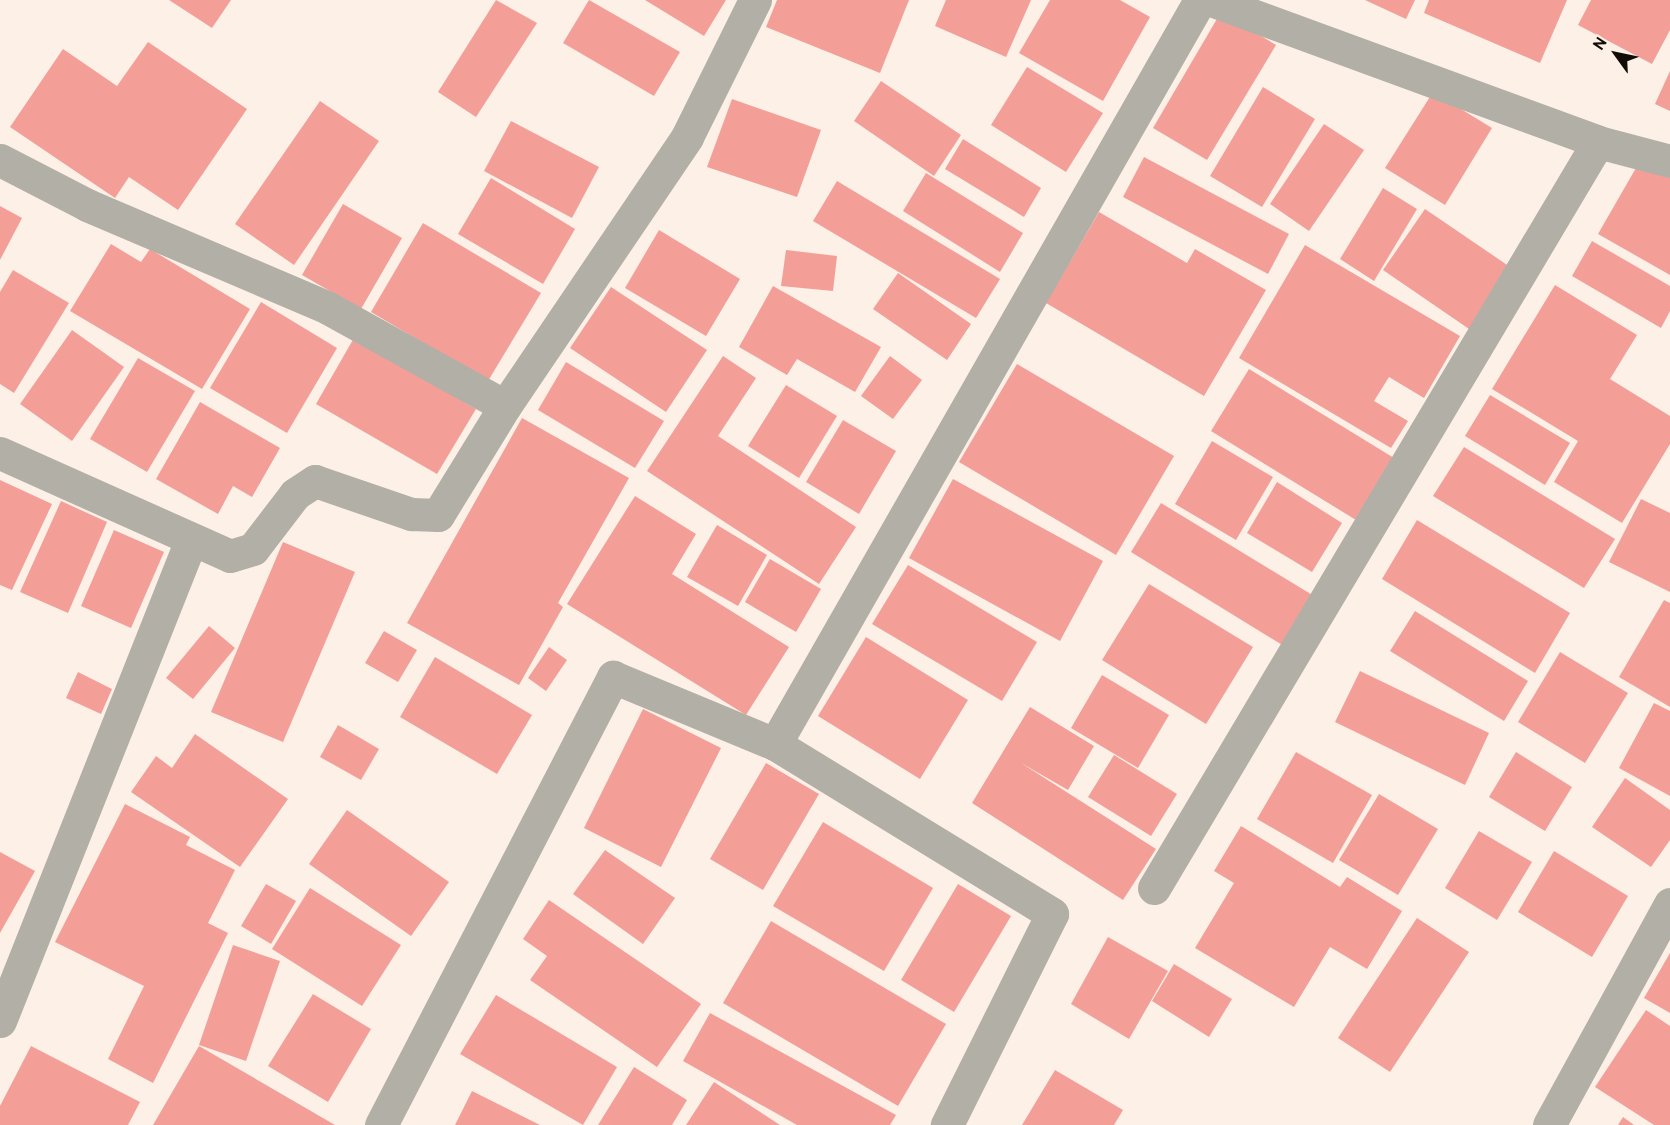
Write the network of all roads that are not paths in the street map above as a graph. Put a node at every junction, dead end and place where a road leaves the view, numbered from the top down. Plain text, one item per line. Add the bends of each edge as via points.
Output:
1 (755, 0) edge
2 (1200, 0) edge
3 (1211, 0) edge
4 (1598, 142) junction
5 (0, 160) edge
6 (1670, 161) edge
7 (505, 406) junction
8 (0, 453) edge
9 (190, 540) junction
10 (775, 744) junction
11 (1154, 888) dead end
12 (1670, 904) edge
13 (0, 1021) edge
14 (381, 1125) edge
15 (947, 1125) edge
16 (1549, 1125) edge

1 - 7 street via 687,137
2 - 10 street
3 - 4 street
4 - 6 street
4 - 11 street
5 - 7 street via 87,205 328,308
7 - 9 street via 438,515 411,514 315,481 295,494 253,549 230,556
8 - 9 street
9 - 13 street
10 - 14 street via 614,677
10 - 15 street via 1052,914
12 - 16 street

